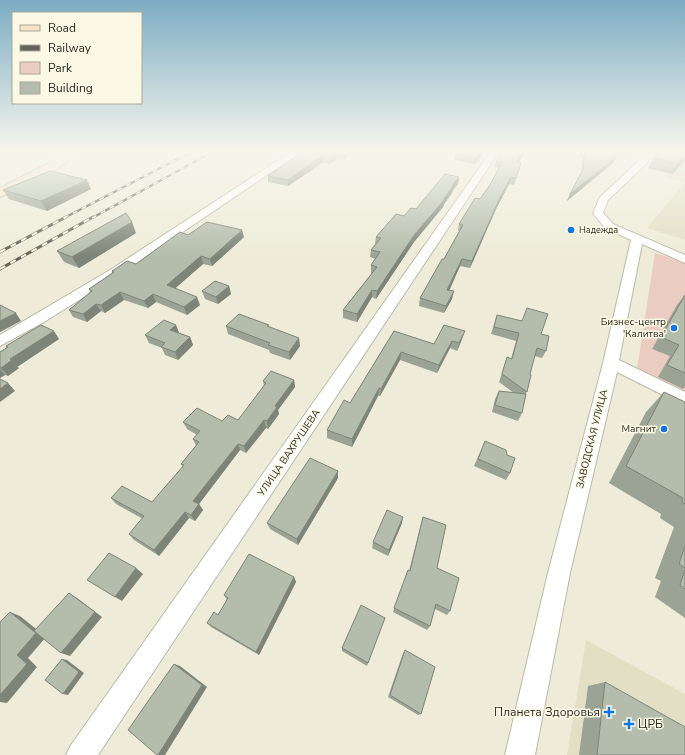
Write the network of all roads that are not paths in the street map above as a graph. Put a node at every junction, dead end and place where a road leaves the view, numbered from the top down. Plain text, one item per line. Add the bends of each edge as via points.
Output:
1 (15, 185) edge
2 (247, 185) edge
3 (472, 185) edge
4 (619, 185) edge
5 (0, 193) edge
6 (637, 239) junction
7 (685, 259) edge
8 (0, 341) edge
9 (611, 362) junction
10 (685, 399) edge
11 (81, 755) edge
12 (520, 755) edge

1 - 5 main road
2 - 8 street via 109,276
3 - 11 street, УЛИЦА ВАХРУШЕВА
4 - 6 street via 603,200 598,213 609,226
6 - 7 street
6 - 9 street, ЗАВОДСКАЯ УЛИЦА
9 - 10 street
9 - 12 street, ЗАВОДСКАЯ УЛИЦА via 558,573

